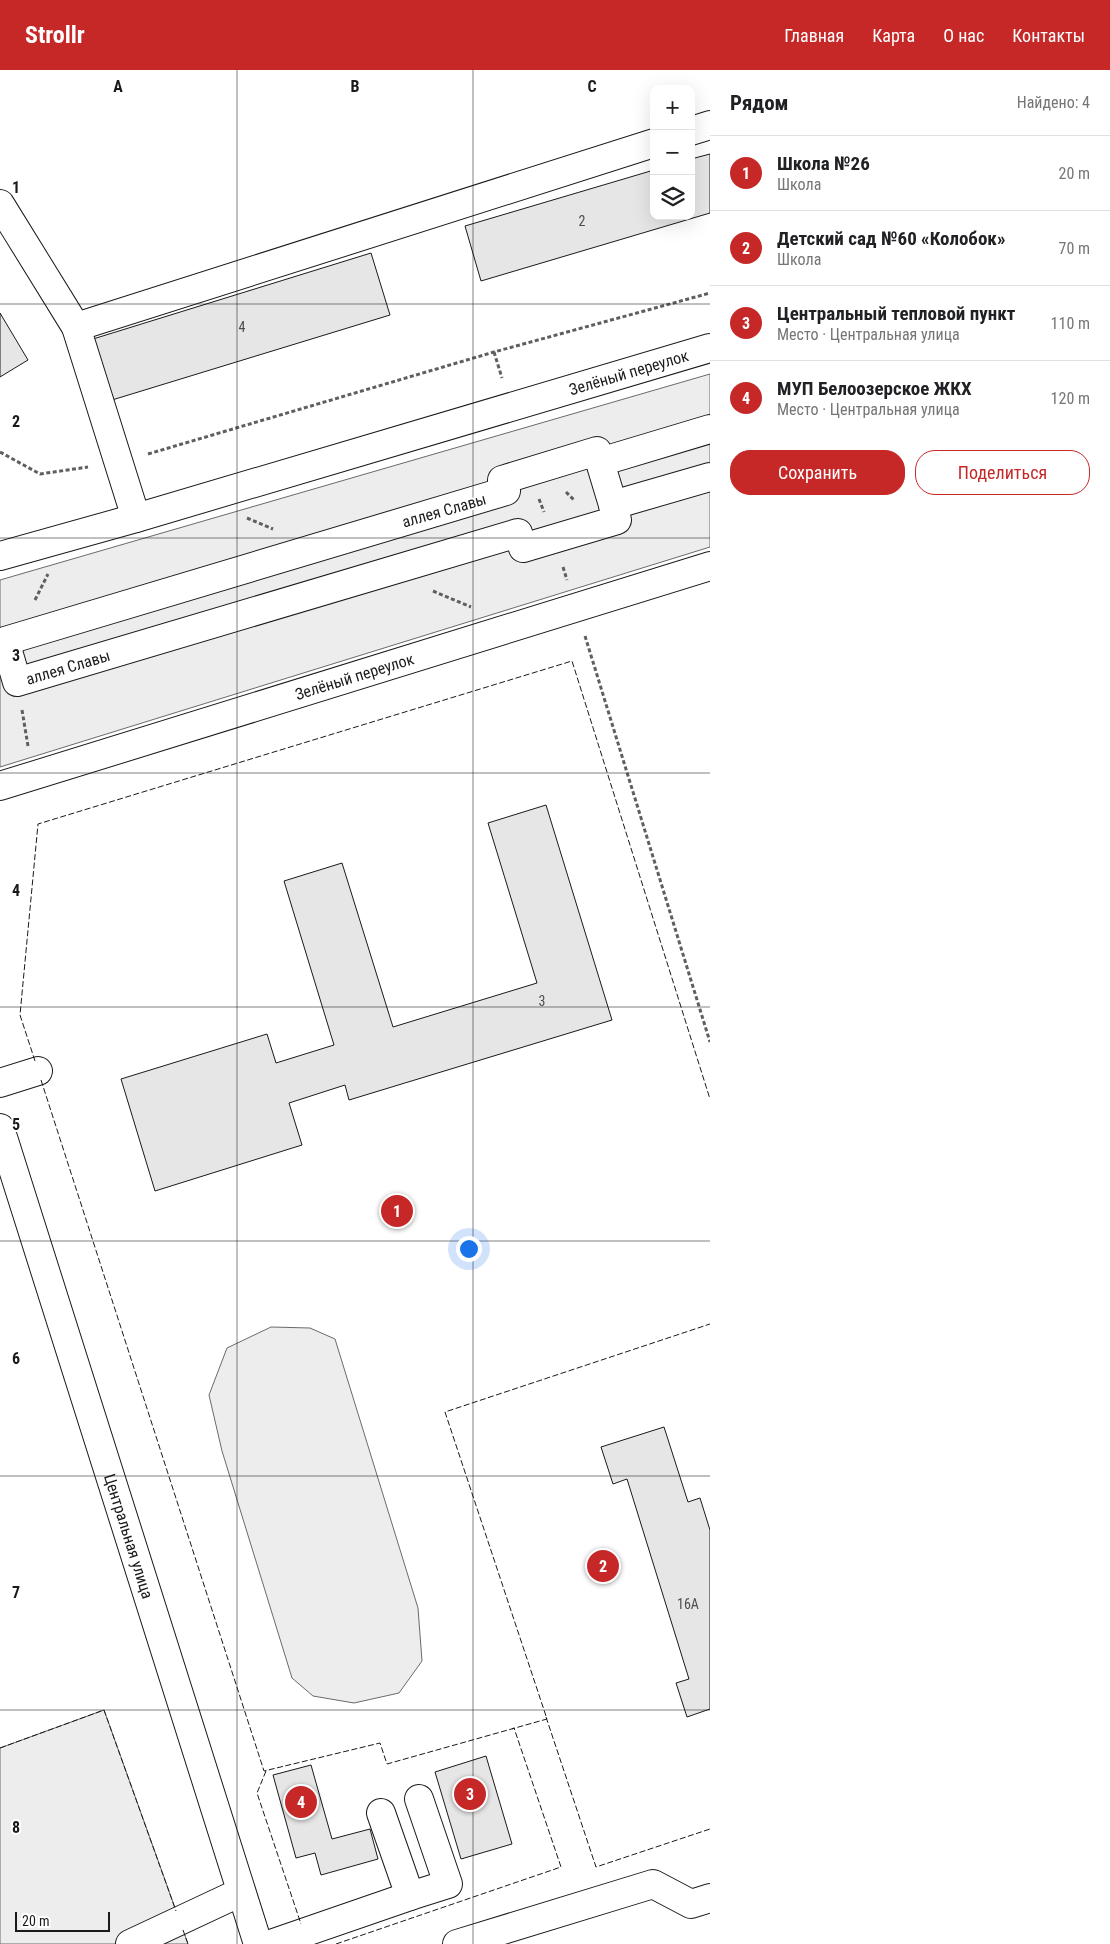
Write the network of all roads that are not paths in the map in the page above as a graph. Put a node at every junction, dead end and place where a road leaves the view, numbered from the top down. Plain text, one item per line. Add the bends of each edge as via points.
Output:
1 (710, 125) edge
2 (694, 130) edge
3 (650, 144) edge
4 (0, 204) edge
5 (76, 327) junction
6 (710, 348) edge
7 (710, 429) edge
8 (600, 462) junction
9 (710, 477) edge
10 (506, 491) junction
11 (613, 505) junction
12 (136, 518) junction
13 (518, 533) junction
14 (0, 556) edge
15 (710, 566) edge
16 (0, 786) edge
17 (38, 1071) dead end
18 (0, 1082) edge
19 (0, 1128) edge
20 (419, 1799) dead end
21 (381, 1813) dead end
22 (241, 1892) junction
23 (410, 1896) junction
24 (710, 1898) edge
25 (130, 1944) edge
26 (258, 1944) edge
27 (271, 1944) edge
28 (457, 1944) edge

1 - 2 street
3 - 5 street
4 - 5 street
5 - 12 street
6 - 12 street, Зелёный переулок
7 - 8 street
8 - 10 street, аллея Славы via 596,452 502,480
8 - 11 street
9 - 11 street
10 - 13 street, аллея Славы
10 - 13 street, аллея Славы via 5,641 17,682
11 - 13 street via 617,520 523,548
12 - 14 street, Зелёный переулок
15 - 16 street, Зелёный переулок
17 - 18 street
19 - 22 street, Центральная улица
20 - 23 street via 448,1884
21 - 23 street
22 - 25 street
22 - 26 street, Центральная улица
23 - 27 street
24 - 28 street via 690,1904 653,1884

